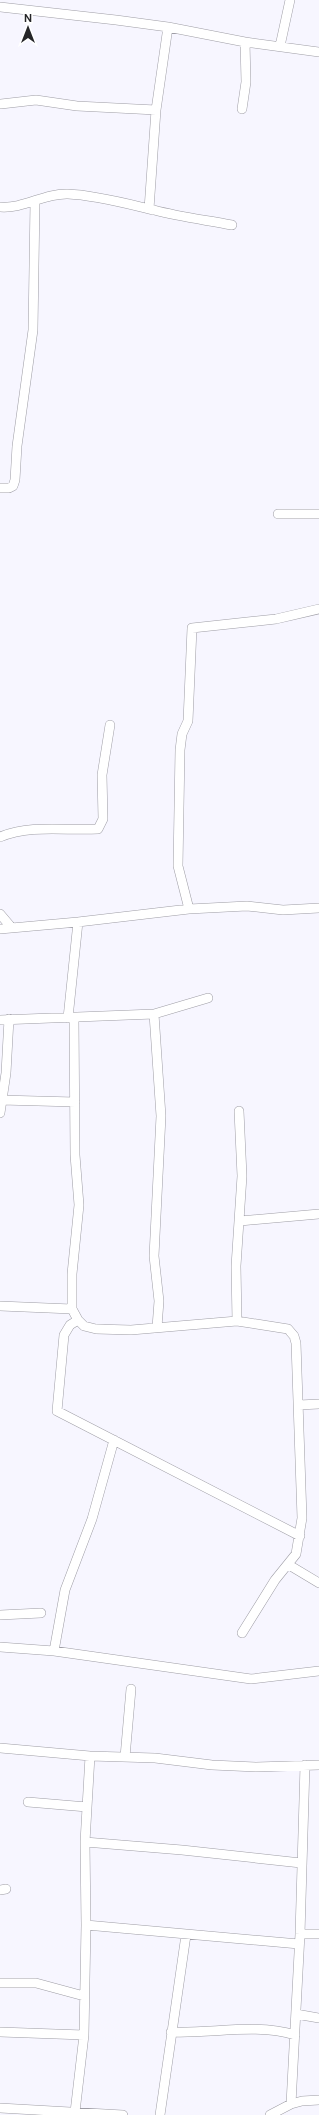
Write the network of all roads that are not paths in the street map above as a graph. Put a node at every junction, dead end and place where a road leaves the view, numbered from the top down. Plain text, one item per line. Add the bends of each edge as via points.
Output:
1 (290, 0) edge
2 (0, 7) edge
3 (168, 27) junction
4 (245, 42) junction
5 (280, 46) junction
6 (319, 52) edge
7 (1, 104) dead end
8 (242, 109) dead end
9 (156, 110) junction
10 (35, 202) junction
11 (0, 207) edge
12 (149, 209) junction
13 (232, 225) dead end
14 (0, 488) edge
15 (278, 514) dead end
16 (319, 514) edge
17 (319, 609) edge
18 (110, 725) dead end
19 (0, 837) edge
20 (319, 908) edge
21 (189, 909) junction
22 (0, 914) edge
23 (78, 922) junction
24 (11, 927) junction
25 (0, 929) edge
26 (208, 998) dead end
27 (154, 1014) junction
28 (71, 1018) junction
29 (5, 1020) edge
30 (1, 1100) junction
31 (75, 1102) junction
32 (239, 1111) dead end
33 (0, 1113) edge
34 (319, 1214) edge
35 (240, 1221) junction
36 (0, 1306) edge
37 (72, 1309) junction
38 (78, 1320) junction
39 (237, 1322) junction
40 (157, 1327) junction
41 (319, 1404) edge
42 (299, 1405) junction
43 (114, 1440) junction
44 (300, 1536) junction
45 (288, 1565) junction
46 (319, 1583) edge
47 (41, 1613) dead end
48 (0, 1615) edge
49 (242, 1633) dead end
50 (0, 1647) edge
51 (54, 1651) junction
52 (319, 1671) edge
53 (131, 1689) dead end
54 (0, 1748) edge
55 (90, 1756) junction
56 (125, 1757) junction
57 (305, 1765) junction
58 (319, 1765) edge
59 (28, 1802) dead end
60 (87, 1807) junction
61 (85, 1842) junction
62 (302, 1863) junction
63 (86, 1926) junction
64 (300, 1934) junction
65 (319, 1934) edge
66 (186, 1935) junction
67 (299, 1944) junction
68 (0, 1983) edge
69 (84, 1996) junction
70 (296, 2014) junction
71 (319, 2018) edge
72 (0, 2032) edge
73 (171, 2032) junction
74 (84, 2035) junction
75 (295, 2035) junction
76 (319, 2100) edge
77 (291, 2104) junction
78 (0, 2108) edge
79 (75, 2112) junction
80 (123, 2115) edge
81 (160, 2115) edge
82 (270, 2115) edge

1 - 5 street
2 - 3 street
3 - 4 street
3 - 9 street
4 - 5 street
4 - 8 street via 246,82
5 - 6 street
7 - 9 street via 36,100 91,107
9 - 12 street
10 - 11 street
10 - 12 street via 50,196 68,194 124,202
10 - 14 street via 33,330 16,446 16,480 13,486
12 - 13 street
15 - 16 street
17 - 21 street via 276,619 192,628 188,721 182,734 180,750 178,819 178,866
18 - 19 street via 102,776 103,818 98,829 42,829
20 - 21 street via 283,910 247,906
21 - 23 street
22 - 24 street
23 - 24 street
23 - 28 street
24 - 25 street
26 - 27 street
27 - 28 street
27 - 40 street via 161,1116 154,1256 158,1301
28 - 29 street
28 - 31 street
29 - 30 street via 6,1073
30 - 31 street
30 - 33 street
31 - 37 street via 75,1156 79,1204 72,1274
32 - 35 street via 242,1176
34 - 35 street
35 - 39 street via 236,1266
36 - 37 street
37 - 38 street
38 - 40 street via 84,1326 96,1329 131,1330
38 - 43 street via 70,1325 64,1335 58,1411
39 - 40 street
39 - 42 street via 288,1329 294,1336
41 - 42 street
42 - 44 street via 302,1518
43 - 44 street
43 - 51 street via 92,1519 65,1590
44 - 45 street via 296,1554
45 - 46 street
45 - 49 street via 275,1580
47 - 48 street
50 - 51 street
51 - 52 street via 251,1679
53 - 56 street
54 - 55 street
55 - 56 street
55 - 60 street
56 - 57 street via 256,1767
57 - 58 street
57 - 62 street
59 - 60 street
60 - 61 street
61 - 62 street
61 - 63 street
62 - 64 street
63 - 66 street
63 - 69 street
64 - 65 street
64 - 67 street
66 - 67 street
66 - 73 street
67 - 70 street
68 - 69 street via 36,1983
69 - 74 street
70 - 71 street
70 - 75 street
72 - 74 street
73 - 75 street via 270,2030
73 - 81 street
74 - 79 street
75 - 77 street
76 - 77 street
77 - 82 street
78 - 79 street
79 - 80 street

